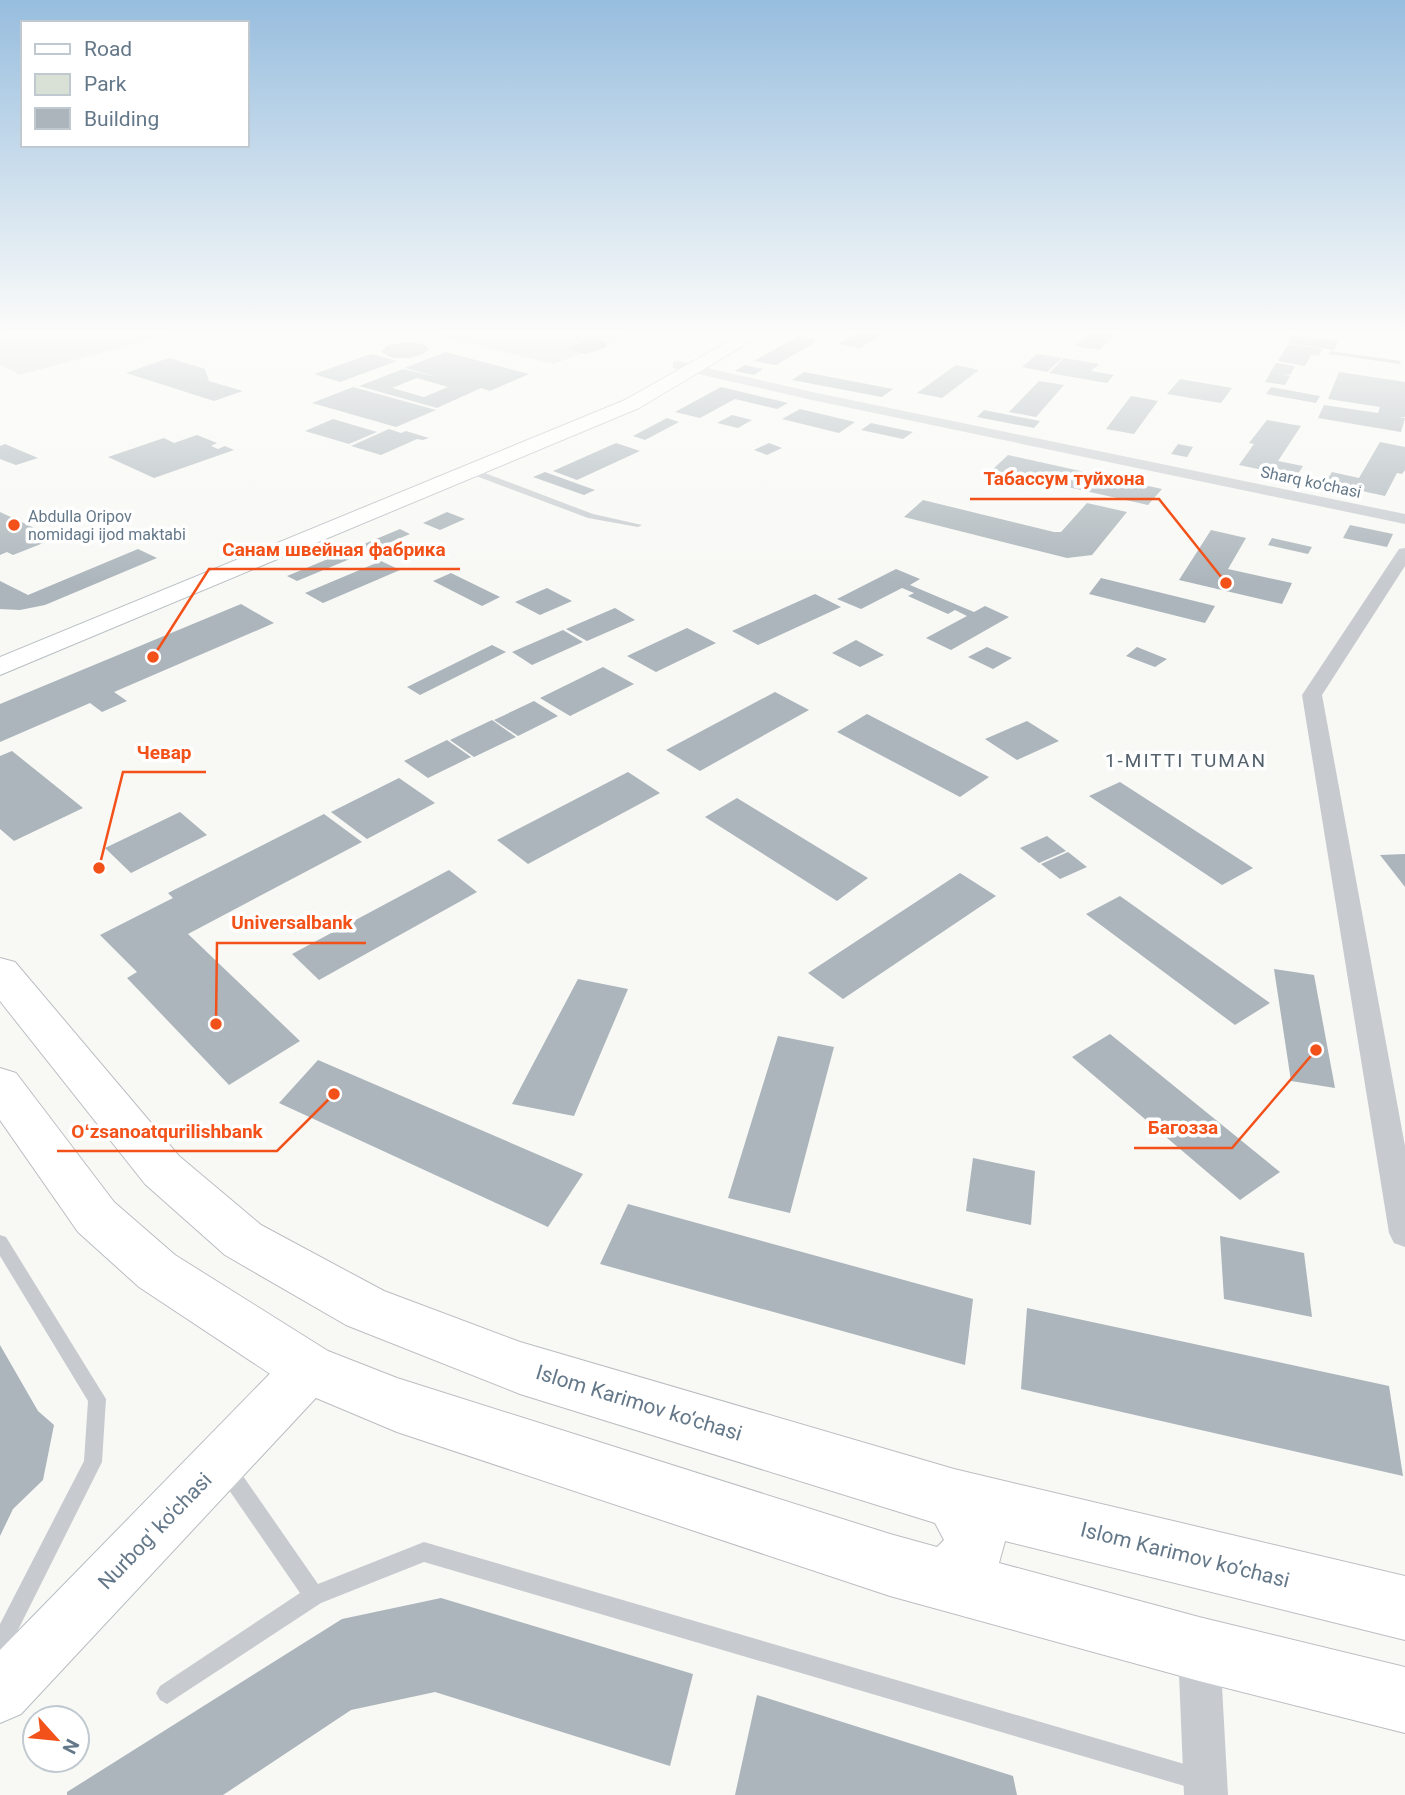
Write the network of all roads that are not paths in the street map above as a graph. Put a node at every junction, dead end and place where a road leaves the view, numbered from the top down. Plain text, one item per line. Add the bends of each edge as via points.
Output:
1 (577, 416) edge
2 (604, 416) edge
3 (942, 416) edge
4 (471, 471) junction
5 (1405, 519) edge
6 (638, 525) dead end
7 (1405, 553) edge
8 (0, 651) edge
9 (0, 667) edge
10 (0, 972) edge
11 (0, 1085) edge
12 (1405, 1233) edge
13 (0, 1242) edge
14 (309, 1369) junction
15 (221, 1461) junction
16 (954, 1499) junction
17 (944, 1580) junction
18 (314, 1596) junction
19 (1405, 1608) edge
20 (1199, 1649) junction
21 (3, 1667) edge
22 (167, 1693) dead end
23 (1405, 1700) edge
24 (1205, 1788) edge

1 - 8 main road
2 - 4 main road
3 - 5 street, Sharq ko‘chasi
4 - 6 lane via 591,516
4 - 9 main road
7 - 12 street via 1312,695
10 - 16 main road, Islom Karimov ko‘chasi via 162,1170 243,1240 365,1308 520,1368
11 - 14 main road via 96,1217 157,1271
13 - 21 lane via 97,1399 93,1462
14 - 15 main road, Nurbog' ko'chasi
14 - 17 main road via 397,1405
15 - 18 lane
15 - 21 main road, Nurbog' ko'chasi
16 - 17 main road via 973,1528 974,1555
16 - 19 main road, Islom Karimov ko‘chasi
17 - 20 main road
18 - 22 lane
18 - 24 lane via 424,1552
20 - 23 main road
20 - 24 street

